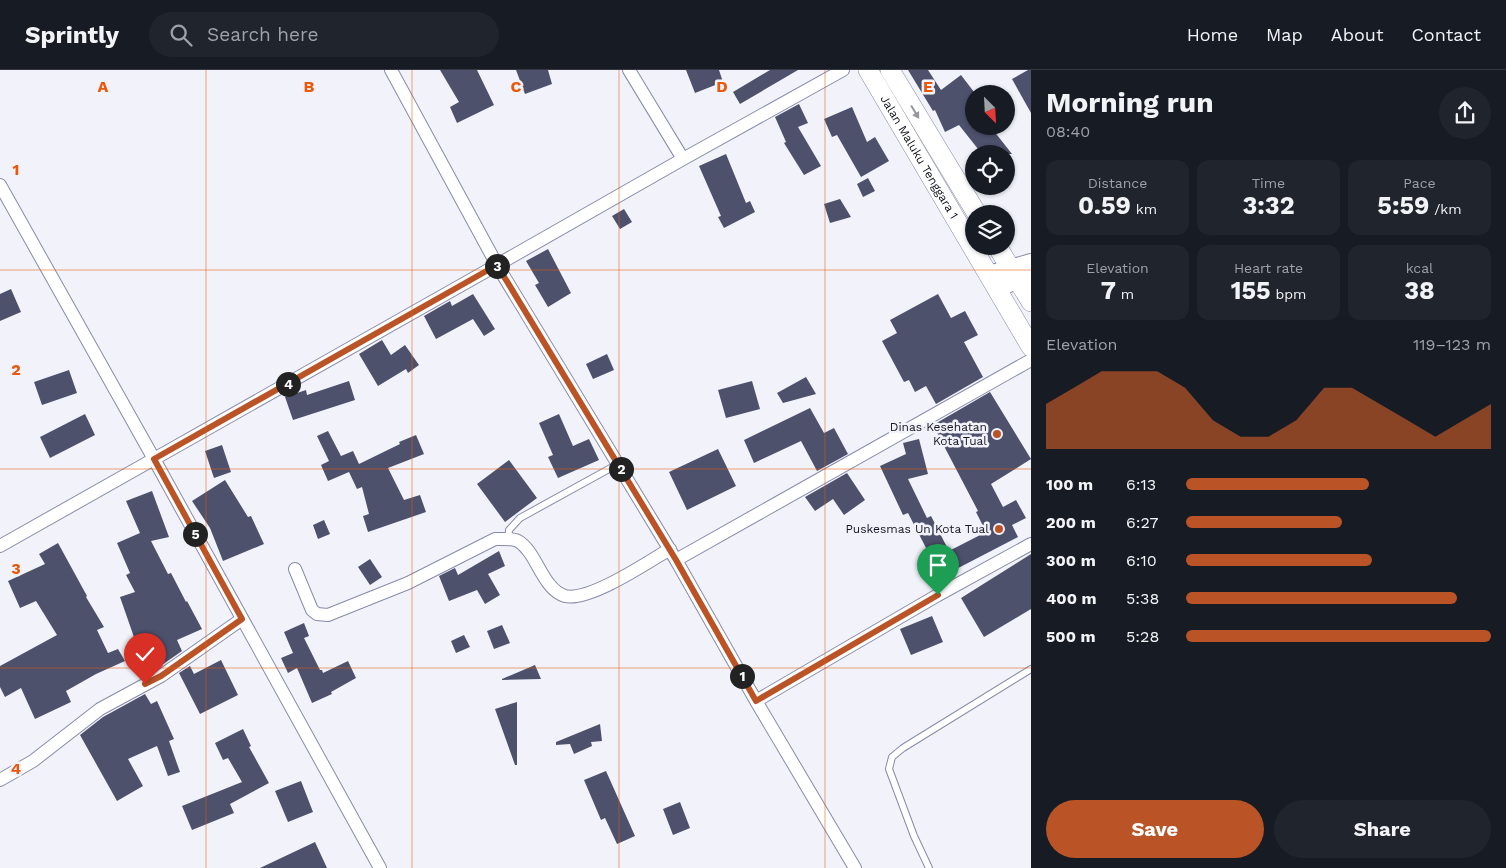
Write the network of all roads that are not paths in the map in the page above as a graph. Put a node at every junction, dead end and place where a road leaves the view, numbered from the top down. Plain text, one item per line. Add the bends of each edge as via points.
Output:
1 (392, 70) edge
2 (629, 70) edge
3 (843, 70) edge
4 (868, 70) edge
5 (890, 70) edge
6 (683, 158) junction
7 (0, 185) edge
8 (972, 205) edge
9 (1004, 255) edge
10 (1031, 262) edge
11 (497, 265) junction
12 (1020, 275) edge
13 (993, 281) junction
14 (1031, 302) edge
15 (1031, 347) edge
16 (1031, 360) edge
17 (154, 459) junction
18 (618, 464) junction
19 (508, 539) junction
20 (1031, 544) edge
21 (0, 546) edge
22 (673, 555) junction
23 (295, 570) dead end
24 (242, 619) junction
25 (1031, 669) edge
26 (756, 701) junction
27 (0, 780) edge
28 (380, 868) edge
29 (855, 868) edge
30 (929, 868) edge

1 - 11 street
2 - 6 street
3 - 6 street
4 - 13 main road, Jalan Maluku Tenggara 1
5 -> 8 main road, Jalan Maluku Tenggara 1
6 - 11 street
7 - 17 street
9 - 12 main road
10 - 12 street
11 - 17 street
11 - 18 street
12 - 13 street
12 - 14 main road
13 - 15 main road, Jalan Maluku Tenggara 1
16 - 22 street
17 - 21 street
17 - 24 street
18 - 19 lane via 520,518 510,530
18 - 22 street
19 - 22 street via 518,542 529,553 554,589 565,596 578,596 608,585
19 - 23 street via 495,539 408,583 328,615 312,610
20 - 26 street
22 - 26 street
24 - 27 street via 161,676 100,709 33,761
24 - 28 street
25 - 30 lane via 892,757 890,769
26 - 29 street

